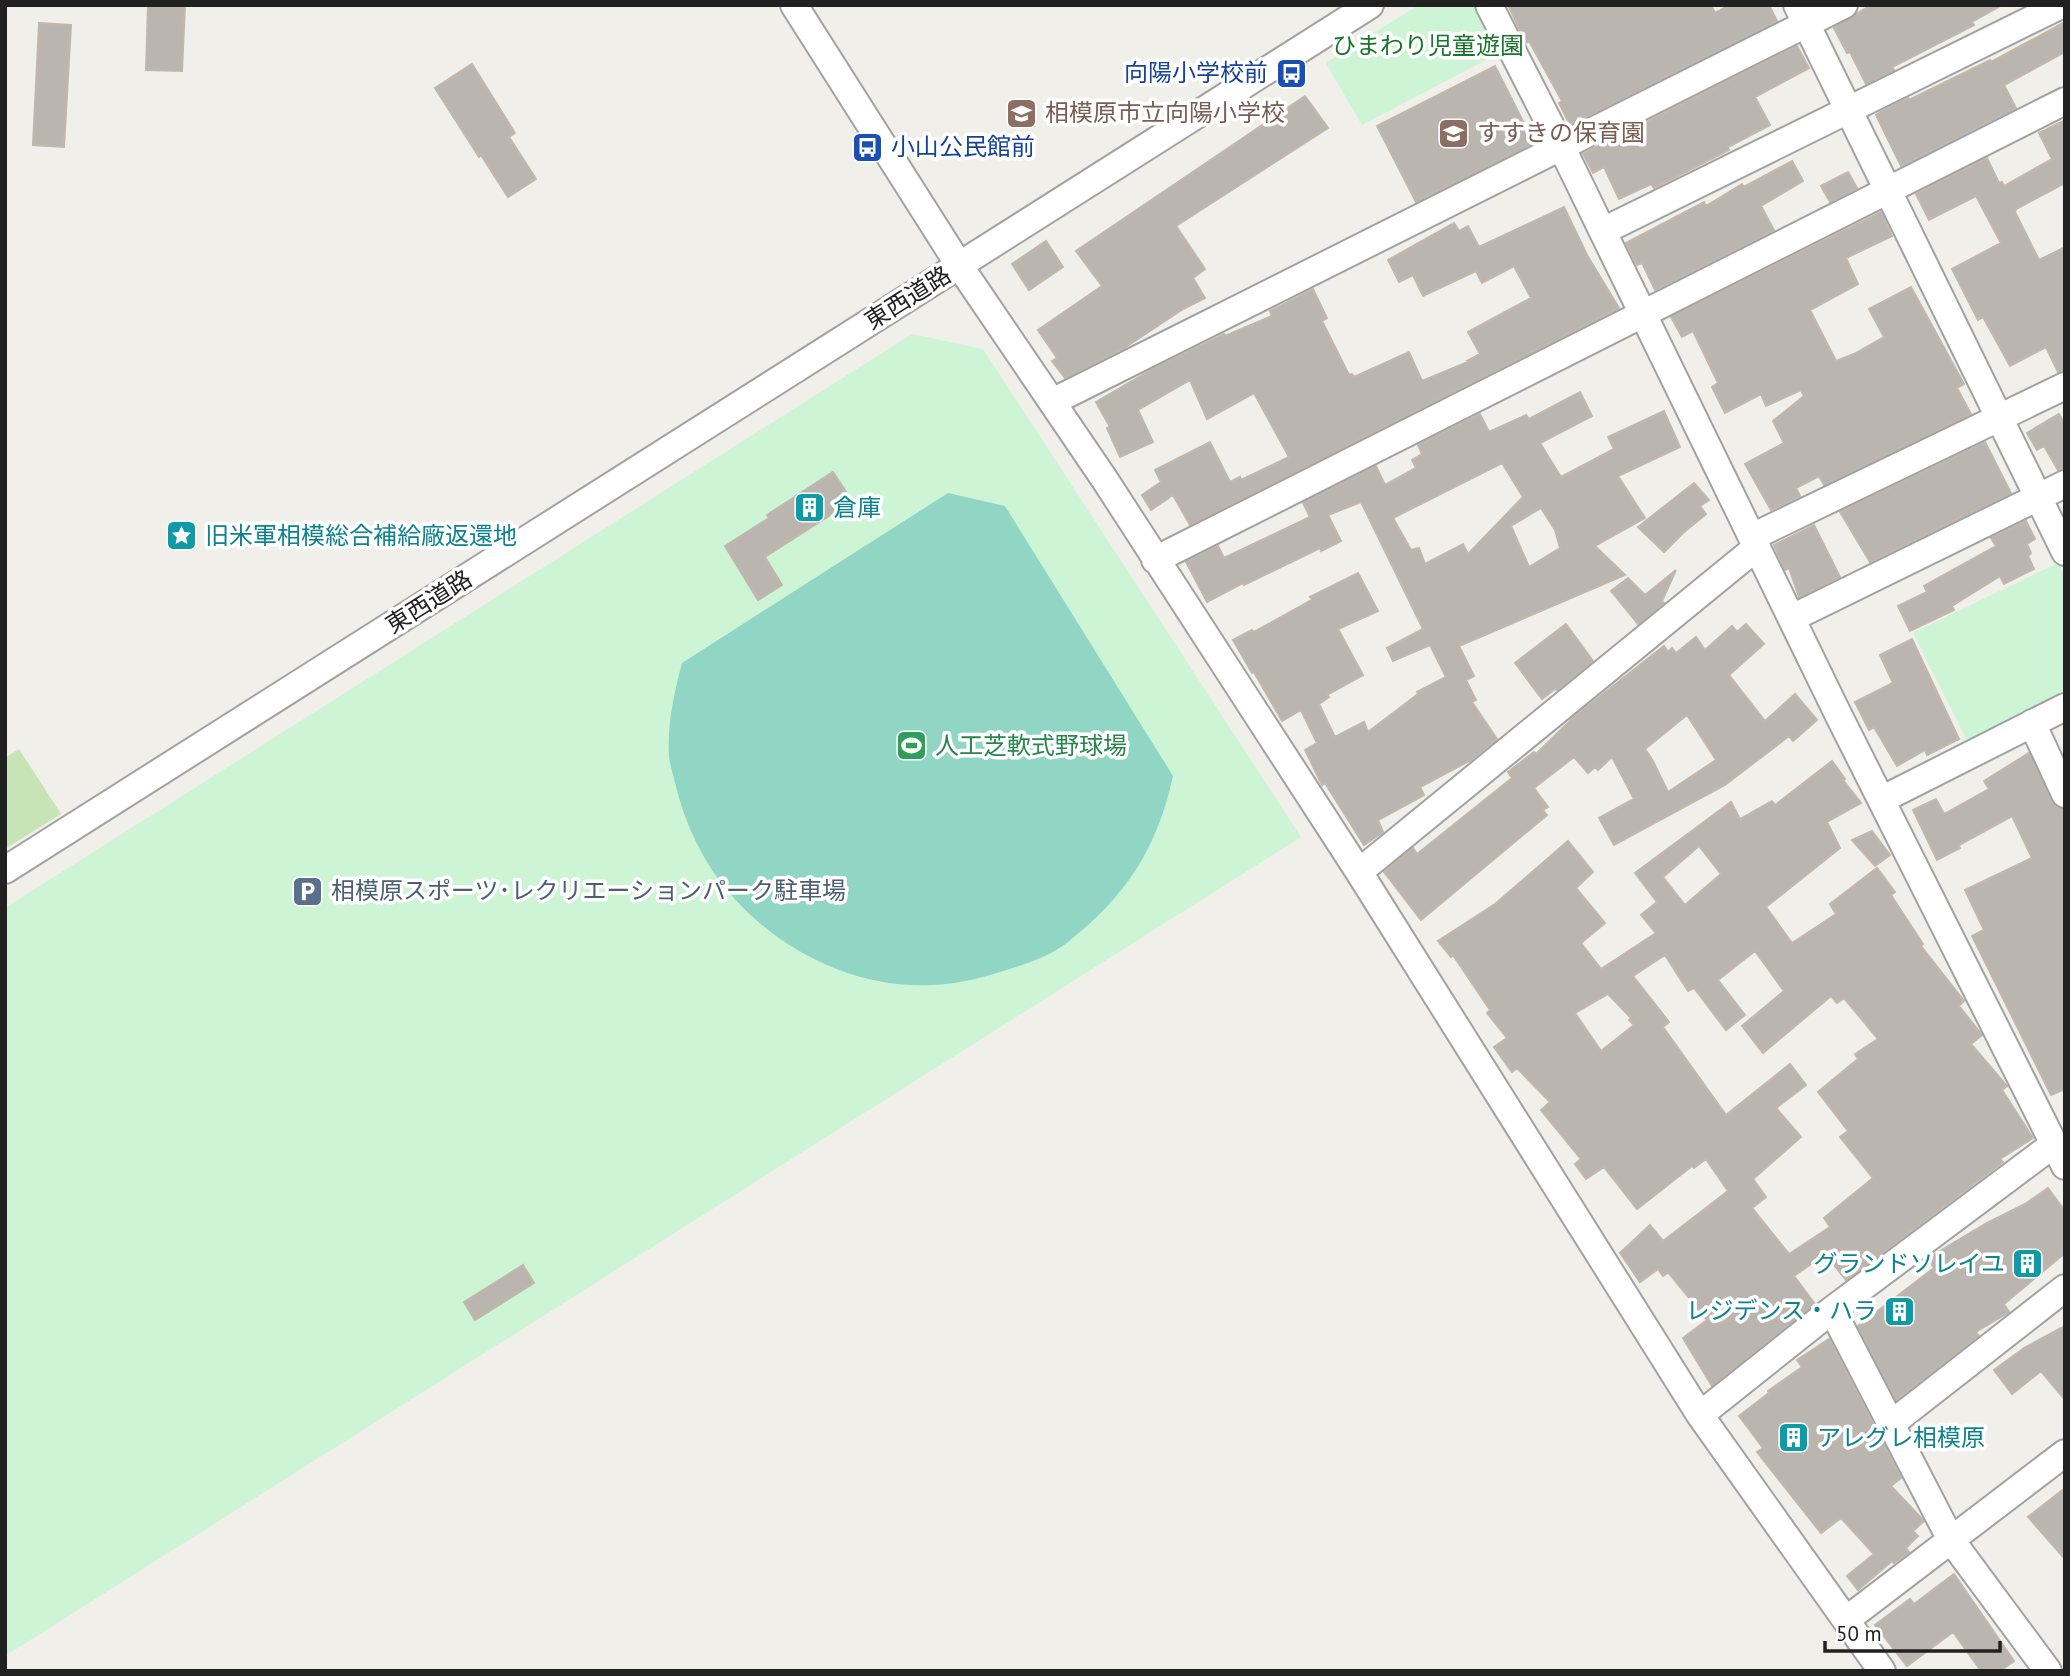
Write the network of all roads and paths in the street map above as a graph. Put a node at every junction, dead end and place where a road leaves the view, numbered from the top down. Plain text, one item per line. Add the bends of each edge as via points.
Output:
1 (793, 5) edge
2 (1370, 5) edge
3 (1489, 5) edge
4 (1844, 5) edge
5 (2061, 5) edge
6 (1801, 15) edge
7 (2065, 101) edge
8 (1848, 110) junction
9 (1562, 148) junction
10 (1887, 191) junction
11 (1603, 231) junction
12 (959, 265) junction
13 (1644, 314) junction
14 (2065, 386) edge
15 (1052, 402) junction
16 (1999, 418) junction
17 (2065, 484) edge
18 (2038, 498) junction
19 (1755, 542) junction
20 (2065, 552) edge
21 (1155, 560) junction
22 (1792, 618) junction
23 (2065, 707) edge
24 (2032, 723) junction
25 (2065, 794) edge
26 (1881, 800) junction
27 (5, 870) edge
28 (1359, 872) junction
29 (2060, 1153) edge
30 (2065, 1288) edge
31 (1832, 1310) junction
32 (1700, 1415) junction
33 (1891, 1424) junction
34 (2064, 1456) edge
35 (1951, 1539) junction
36 (1846, 1620) junction
37 (1882, 1671) edge
38 (2048, 1671) edge

1 - 12 street
2 - 12 street, 東西道路
3 - 9 street
4 - 6 street
5 - 8 street
6 - 8 street
6 - 9 street
7 - 10 street
8 - 10 street
8 - 11 street
9 - 11 street
9 - 15 street
10 - 13 street
10 - 16 street
11 - 13 street
12 - 15 street
12 - 27 street, 東西道路
13 - 19 street
13 - 21 street
14 - 16 street
15 - 21 street
16 - 18 street
16 - 19 street
17 - 18 street
18 - 20 street
18 - 22 street
19 - 22 street
19 - 28 street
21 - 28 street
22 - 26 street
23 - 24 street
24 - 25 street
24 - 26 street
26 - 29 street
28 - 32 street
29 - 31 street
30 - 33 street
31 - 32 street
31 - 33 street
32 - 36 street
33 - 35 street
34 - 35 street
35 - 36 street
35 - 38 street
36 - 37 street

